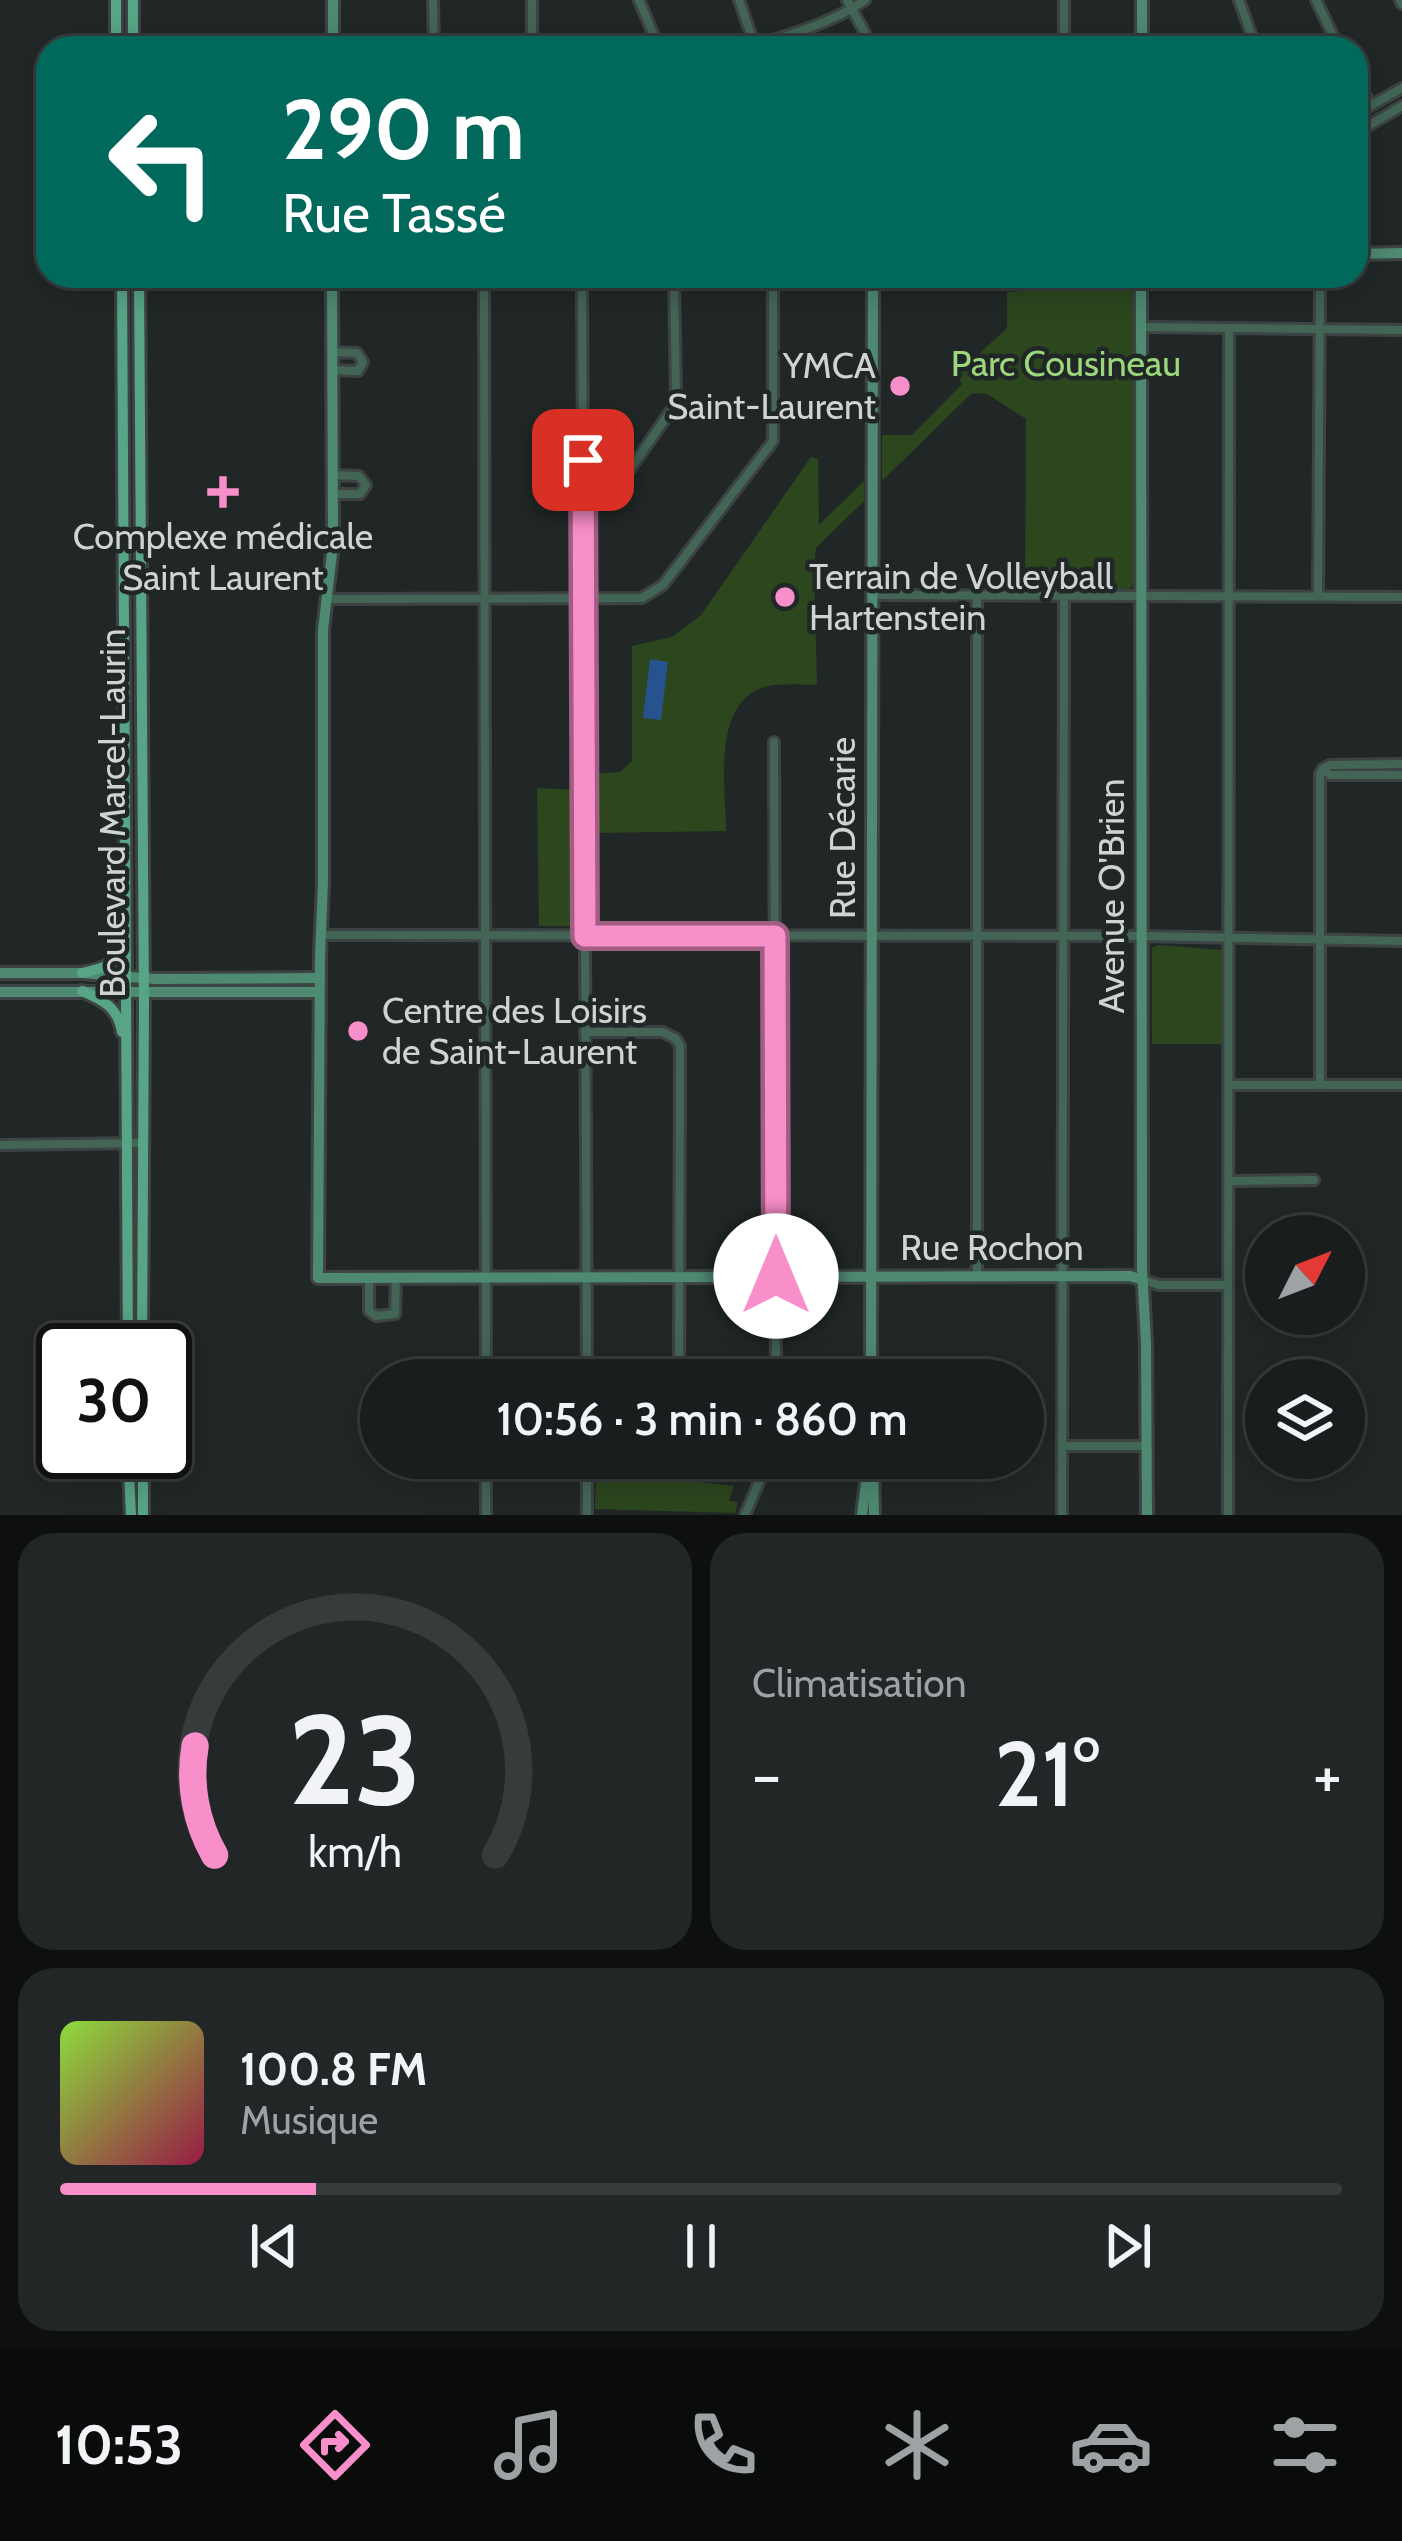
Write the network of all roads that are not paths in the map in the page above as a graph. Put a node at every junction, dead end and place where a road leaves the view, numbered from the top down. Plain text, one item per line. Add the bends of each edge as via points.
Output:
1 (116, 0) edge
2 (133, 0) edge
3 (333, 0) edge
4 (433, 0) edge
5 (532, 0) edge
6 (639, 0) edge
7 (739, 0) edge
8 (865, 0) edge
9 (1064, 0) edge
10 (1142, 0) edge
11 (1239, 0) edge
12 (1316, 0) edge
13 (849, 5) edge
14 (116, 36) edge
15 (133, 36) edge
16 (333, 36) edge
17 (434, 36) edge
18 (532, 36) edge
19 (654, 36) edge
20 (749, 36) edge
21 (777, 36) edge
22 (866, 36) edge
23 (1064, 36) edge
24 (1142, 36) edge
25 (1252, 36) edge
26 (1333, 36) edge
27 (1402, 88) edge
28 (1368, 100) edge
29 (1371, 105) junction
30 (1368, 107) edge
31 (1401, 108) edge
32 (1368, 126) edge
33 (1402, 253) edge
34 (1368, 254) edge
35 (122, 288) edge
36 (139, 288) edge
37 (332, 288) edge
38 (484, 288) edge
39 (582, 288) edge
40 (674, 288) edge
41 (773, 288) edge
42 (873, 288) edge
43 (1141, 288) edge
44 (1320, 288) edge
45 (1141, 326) junction
46 (1229, 328) junction
47 (1319, 328) junction
48 (1402, 330) edge
49 (333, 352) junction
50 (333, 370) junction
51 (333, 475) junction
52 (333, 494) junction
53 (583, 506) junction
54 (873, 595) junction
55 (976, 595) junction
56 (1141, 595) junction
57 (1064, 596) junction
58 (1230, 596) junction
59 (1318, 596) junction
60 (1402, 597) edge
61 (583, 598) junction
62 (327, 599) junction
63 (485, 599) junction
64 (125, 705) junction
65 (142, 705) junction
66 (774, 742) dead end
67 (1402, 764) edge
68 (1370, 770) junction
69 (1402, 776) edge
70 (126, 916) junction
71 (321, 935) junction
72 (486, 936) junction
73 (585, 936) junction
74 (775, 936) junction
75 (872, 936) junction
76 (976, 936) junction
77 (1064, 936) junction
78 (1141, 936) junction
79 (1230, 940) junction
80 (1320, 941) junction
81 (1402, 941) edge
82 (0, 973) edge
83 (82, 973) junction
84 (127, 977) junction
85 (319, 978) junction
86 (143, 985) junction
87 (82, 991) junction
88 (127, 991) junction
89 (0, 992) edge
90 (319, 992) junction
91 (585, 1032) junction
92 (126, 1053) junction
93 (1230, 1084) junction
94 (1320, 1084) junction
95 (1402, 1085) edge
96 (142, 1143) junction
97 (126, 1144) junction
98 (0, 1145) edge
99 (1314, 1180) dead end
100 (1230, 1181) junction
101 (776, 1276) junction
102 (871, 1276) junction
103 (396, 1277) junction
104 (486, 1277) junction
105 (680, 1277) junction
106 (976, 1277) junction
107 (1064, 1277) junction
108 (369, 1278) junction
109 (586, 1278) junction
110 (1143, 1280) junction
111 (1227, 1285) junction
112 (128, 1323) edge
113 (142, 1323) edge
114 (486, 1359) edge
115 (586, 1359) edge
116 (679, 1359) edge
117 (776, 1359) edge
118 (871, 1359) edge
119 (1063, 1446) junction
120 (1146, 1446) junction
121 (129, 1479) edge
122 (143, 1479) edge
123 (486, 1479) edge
124 (587, 1479) edge
125 (760, 1479) edge
126 (868, 1479) edge
127 (876, 1479) edge
128 (131, 1515) edge
129 (143, 1515) edge
130 (487, 1515) edge
131 (587, 1515) edge
132 (745, 1515) edge
133 (862, 1515) edge
134 (874, 1515) edge
135 (1062, 1515) edge
136 (1147, 1515) edge
137 (1228, 1515) edge

1 - 14 main road
2 - 15 main road
3 - 16 street
4 - 17 street
5 - 18 street
6 - 19 street
7 - 20 street
8 - 13 street
9 - 23 street
10 - 24 street
11 - 25 street
12 - 26 street
13 - 21 street
13 - 22 street
27 - 29 street
28 - 29 street
29 - 30 street
31 - 32 street
33 - 34 street
35 - 64 main road, Boulevard Marcel-Laurin
36 - 65 main road, Boulevard Marcel-Laurin
37 - 49 street
38 - 63 street
39 - 53 street
40 - 53 street via 672,409 610,498
41 - 61 street via 773,441 663,585 643,598
42 - 54 street, Rue Décarie
43 - 45 street, Avenue O'Brien
44 - 47 street
45 - 46 street
45 - 56 street, Avenue O'Brien
46 - 47 street
46 - 58 street
47 - 48 street
47 - 59 street
49 - 50 street
49 - 50 street via 357,353 364,362 358,371
50 - 51 street
51 - 52 street
51 - 52 street via 359,476 366,485 360,494
52 - 62 street
53 - 61 street
54 - 55 street
54 - 75 street, Rue Décarie
55 - 57 street
55 - 76 street
56 - 57 street
56 - 58 street
56 - 78 street, Avenue O'Brien
57 - 77 street
58 - 59 street
58 - 79 street
59 - 60 street
61 - 63 street
61 - 73 street
62 - 63 street
62 - 71 street
63 - 72 street
64 - 65 main road
64 - 70 main road, Boulevard Marcel-Laurin
65 - 86 main road, Boulevard Marcel-Laurin
66 - 74 street
67 - 68 street
68 - 69 street
68 - 80 street via 1330,765 1320,774
70 - 83 main road via 114,962
70 - 84 main road, Boulevard Marcel-Laurin
71 - 72 street
71 - 85 street
72 - 73 street
72 - 104 street
73 - 74 street
73 - 91 street
74 - 75 street
74 - 101 street
75 - 76 street
75 - 102 street, Rue Décarie
76 - 77 street
76 - 106 street
77 - 78 street
77 - 107 street
78 - 79 street
78 - 110 street, Avenue O'Brien
79 - 80 street
79 - 93 street
80 - 81 street
80 - 94 street
82 - 83 street
83 - 84 street
84 - 86 street
84 - 88 main road, Boulevard Marcel-Laurin
85 - 86 street
85 - 90 street
86 - 88 street
86 - 90 street
86 - 96 main road, Boulevard Marcel-Laurin
87 - 88 street
87 - 89 street
87 - 92 main road via 113,1009
88 - 92 main road, Boulevard Marcel-Laurin
90 - 108 street, Rue Rochon via 318,1278
91 - 105 street via 663,1032 680,1046
91 - 109 street
92 - 97 main road, Boulevard Marcel-Laurin
93 - 94 street
93 - 100 street
94 - 95 street
96 - 97 street
96 - 113 main road, Boulevard Marcel-Laurin
97 - 98 street
97 - 112 main road, Boulevard Marcel-Laurin
99 - 100 street
100 - 111 street
101 - 102 street, Rue Rochon
101 - 105 street, Rue Rochon
101 - 117 street
102 - 106 street, Rue Rochon
102 - 118 street, Rue Décarie
103 - 104 street, Rue Rochon
103 - 108 street, Rue Rochon
103 - 108 street via 395,1314 376,1316
104 - 109 street, Rue Rochon
104 - 114 street
105 - 109 street, Rue Rochon
105 - 116 street
106 - 107 street, Rue Rochon
107 - 110 street, Rue Rochon
107 - 119 street
109 - 115 street
110 - 111 street, Rue Rochon
110 - 120 street, Avenue O'Brien
111 - 137 street
119 - 120 street
119 - 135 street
120 - 136 street, Avenue O'Brien
121 - 128 main road
122 - 129 main road
123 - 130 street
124 - 131 street
125 - 132 street
126 - 133 street
127 - 134 street

